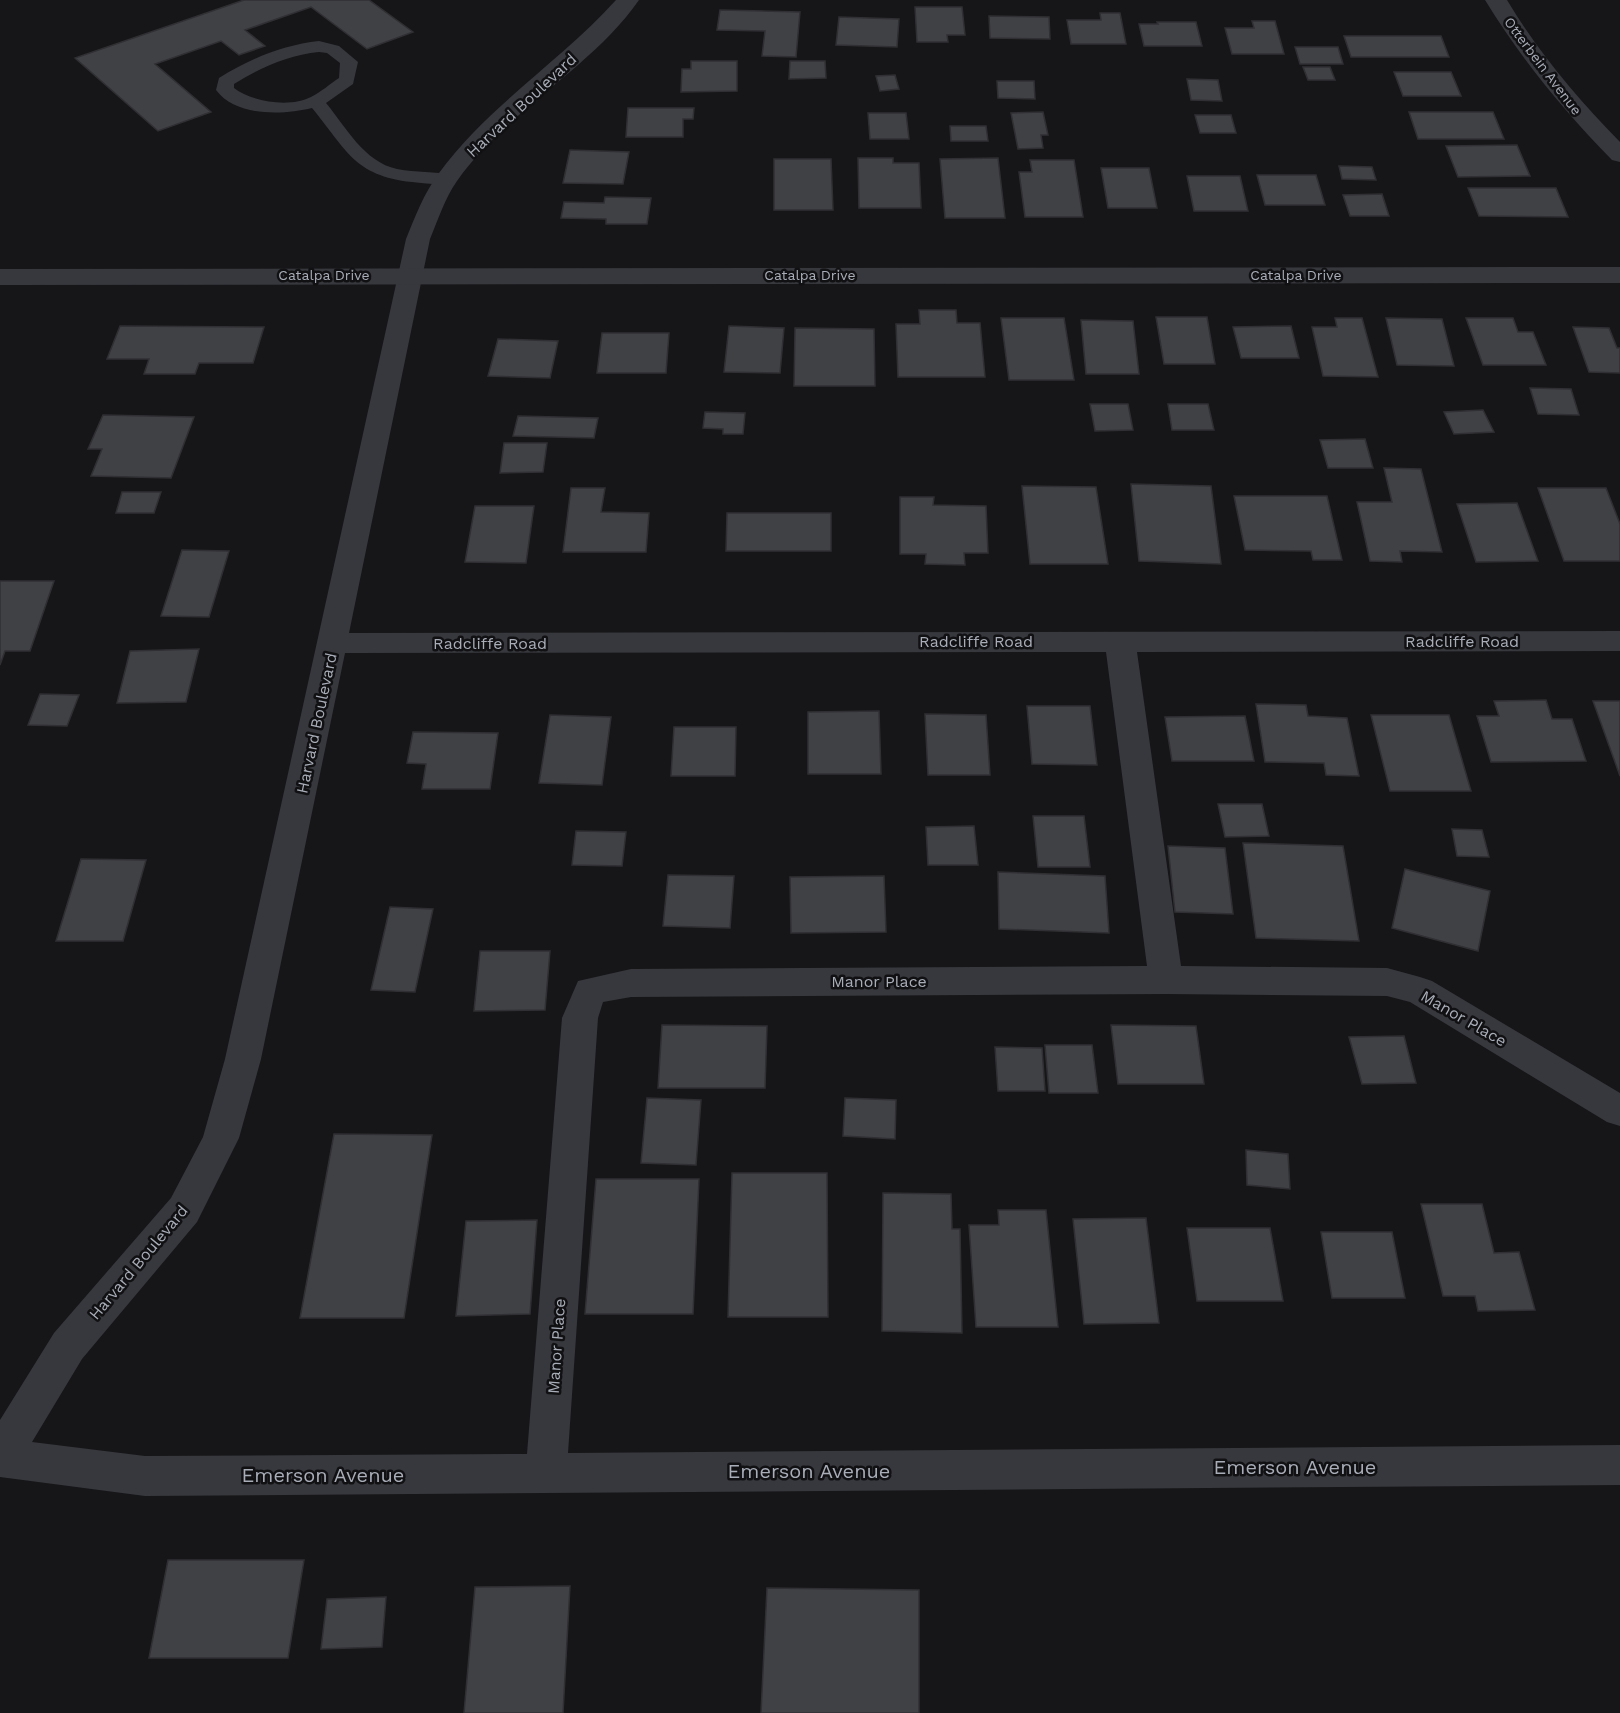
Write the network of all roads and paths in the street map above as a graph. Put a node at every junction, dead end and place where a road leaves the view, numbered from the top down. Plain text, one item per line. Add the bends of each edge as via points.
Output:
1 (628, 0) edge
2 (1496, 0) edge
3 (316, 102) junction
4 (1620, 155) edge
5 (447, 179) junction
6 (410, 275) junction
7 (1620, 275) edge
8 (2, 280) edge
9 (1120, 641) junction
10 (1620, 641) edge
11 (333, 643) junction
12 (1166, 980) junction
13 (1620, 1111) edge
14 (0, 1457) edge
15 (1620, 1465) edge
16 (546, 1473) junction

1 - 5 street, Harvard Boulevard via 572,57 490,129
2 - 4 street, Otterbein Avenue via 1552,82
3 - 3 lane via 346,80 349,62 332,49 320,46 299,49 240,71 225,82 225,90 232,97 261,106 297,107
3 - 5 lane via 369,163 410,176
5 - 6 street, Harvard Boulevard via 418,239
6 - 7 street, Catalpa Drive
6 - 8 street, Catalpa Drive
6 - 11 street, Harvard Boulevard
9 - 10 street, Radcliffe Road
9 - 11 street, Radcliffe Road
9 - 12 street
11 - 14 street, Harvard Boulevard via 243,1059 221,1138 184,1210 68,1346
12 - 13 street, Manor Place via 1387,982 1420,991
12 - 16 street, Manor Place via 631,983 590,991 580,1018
14 - 16 street, Emerson Avenue via 145,1476
15 - 16 street, Emerson Avenue

